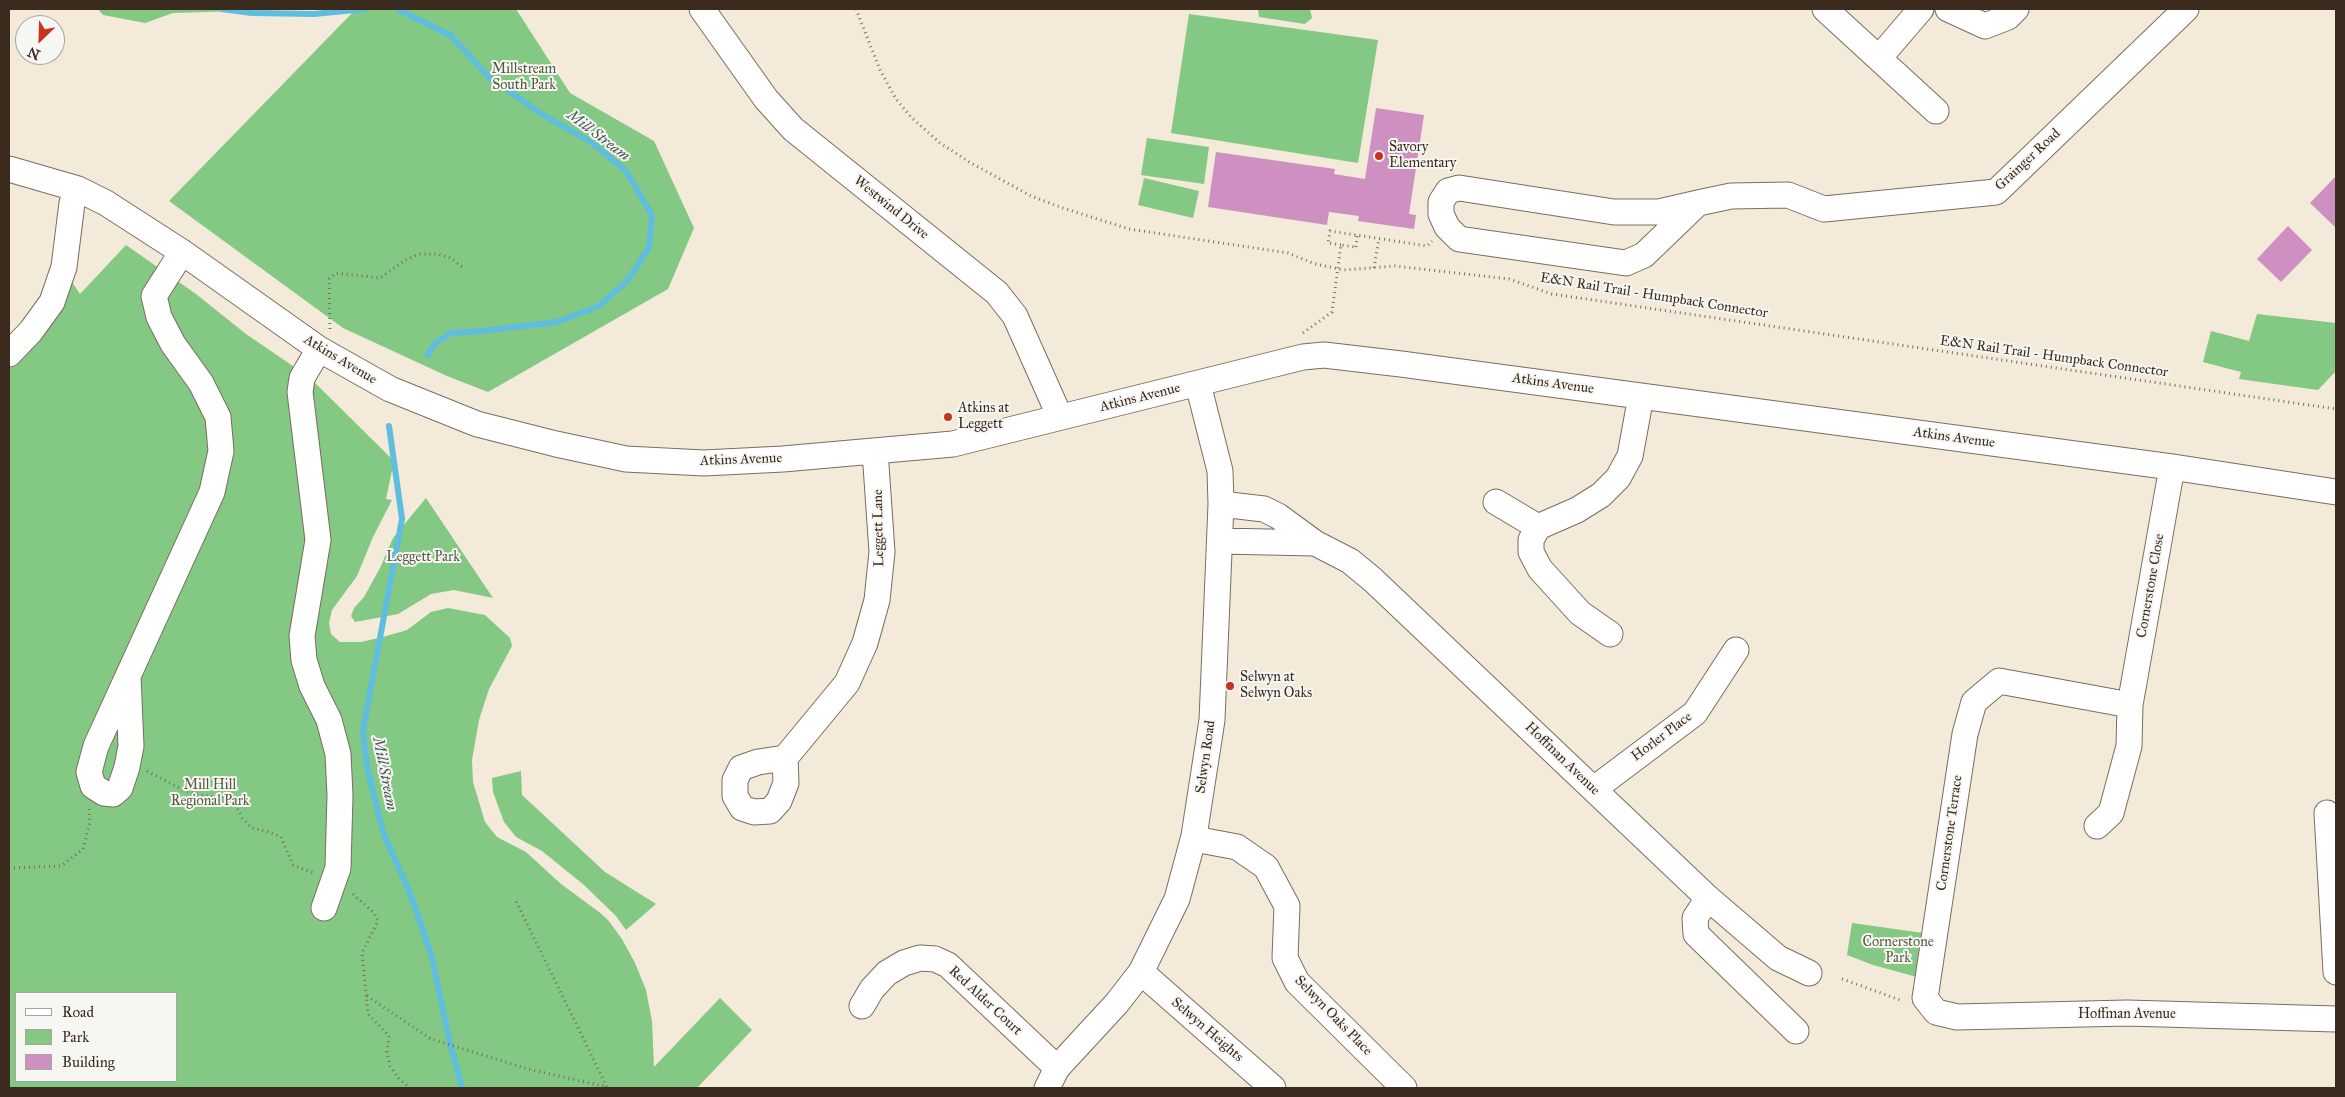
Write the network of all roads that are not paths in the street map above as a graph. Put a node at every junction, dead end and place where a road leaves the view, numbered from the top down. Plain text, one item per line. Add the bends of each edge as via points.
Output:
1 (702, 9) edge
2 (1825, 9) edge
3 (1921, 9) edge
4 (1948, 9) edge
5 (2016, 9) edge
6 (2186, 9) edge
7 (1879, 58) junction
8 (1936, 111) dead end
9 (9, 168) edge
10 (78, 189) junction
11 (1698, 202) junction
12 (182, 252) junction
13 (319, 349) junction
14 (9, 354) edge
15 (1198, 384) junction
16 (1641, 396) junction
17 (1060, 418) junction
18 (875, 451) junction
19 (2172, 467) junction
20 (2336, 492) edge
21 (1496, 502) dead end
22 (1221, 504) junction
23 (1538, 528) junction
24 (1220, 541) junction
25 (1315, 543) junction
26 (1610, 634) dead end
27 (1736, 650) dead end
28 (128, 676) junction
29 (2130, 705) junction
30 (785, 758) dead end
31 (1594, 789) junction
32 (2328, 813) dead end
33 (2097, 826) dead end
34 (1194, 836) junction
35 (1708, 898) junction
36 (324, 908) dead end
37 (1141, 972) junction
38 (2336, 972) edge
39 (1809, 973) dead end
40 (1916, 1000) joint
41 (862, 1006) dead end
42 (2336, 1019) edge
43 (1796, 1031) dead end
44 (1053, 1082) edge
45 (1273, 1088) edge
46 (1404, 1088) edge

1 - 17 street, Westwind Drive via 766,99 794,128 997,293 1015,316
2 - 7 street
3 - 7 street
4 - 5 street via 1985,26 2008,17
6 - 11 street, Grainger Road via 1996,192 1824,209 1788,195 1731,196
7 - 8 street
9 - 10 street, Atkins Avenue
10 - 12 street, Atkins Avenue via 106,203
10 - 14 street via 72,203 64,267 52,302
11 - 11 street via 1659,212 1614,212 1459,188 1448,191 1441,202 1441,214 1447,227 1459,239 1626,263 1644,255
12 - 13 street, Atkins Avenue
12 - 28 street via 154,296 158,317 201,383 218,418 221,451 212,492
13 - 18 street, Atkins Avenue via 390,389 477,424 626,459 704,463
13 - 36 street via 302,378 300,392 318,540 302,636 304,660 312,686 329,720 338,754 338,868
15 - 16 street, Atkins Avenue via 1303,357 1324,355
15 - 17 street, Atkins Avenue
15 - 22 street, Selwyn Road via 1220,471
16 - 19 street, Atkins Avenue
16 - 23 street via 1630,456 1618,478 1601,495
17 - 18 street, Atkins Avenue via 953,444
18 - 30 street, Leggett Lane via 882,552 877,600 865,643 847,683
19 - 20 street, Atkins Avenue
19 - 29 street, Cornerstone Close
21 - 23 street
22 - 24 street, Selwyn Road
22 - 25 street, Hoffman Avenue via 1264,509
23 - 26 street via 1531,540 1531,552 1540,569 1580,613
24 - 25 street, Hoffman Avenue
24 - 34 street, Selwyn Road via 1212,720
25 - 31 street, Hoffman Avenue via 1350,561 1373,580
27 - 31 street, Horler Place via 1695,713
28 - 28 street via 96,746 89,772 93,786 104,793 113,794 120,788 131,746
29 - 33 street, Cornerstone Close via 2129,746 2111,814
29 - 40 street, Cornerstone Terrace via 1999,681 1974,702 1965,734
31 - 35 street, Hoffman Avenue
32 - 38 street
34 - 37 street, Selwyn Road via 1177,899
34 - 46 street, Selwyn Oaks Place via 1237,847 1266,867 1287,906 1284,958 1297,982
35 - 39 street, Hoffman Avenue via 1778,958
35 - 43 street via 1695,918 1696,934
37 - 44 street, Selwyn Road
37 - 45 street, Selwyn Heights
40 - 42 street, Hoffman Avenue via 1936,1012 1957,1017 2127,1013
41 - 44 street, Red Alder Court via 887,973 920,958 935,959 948,966

